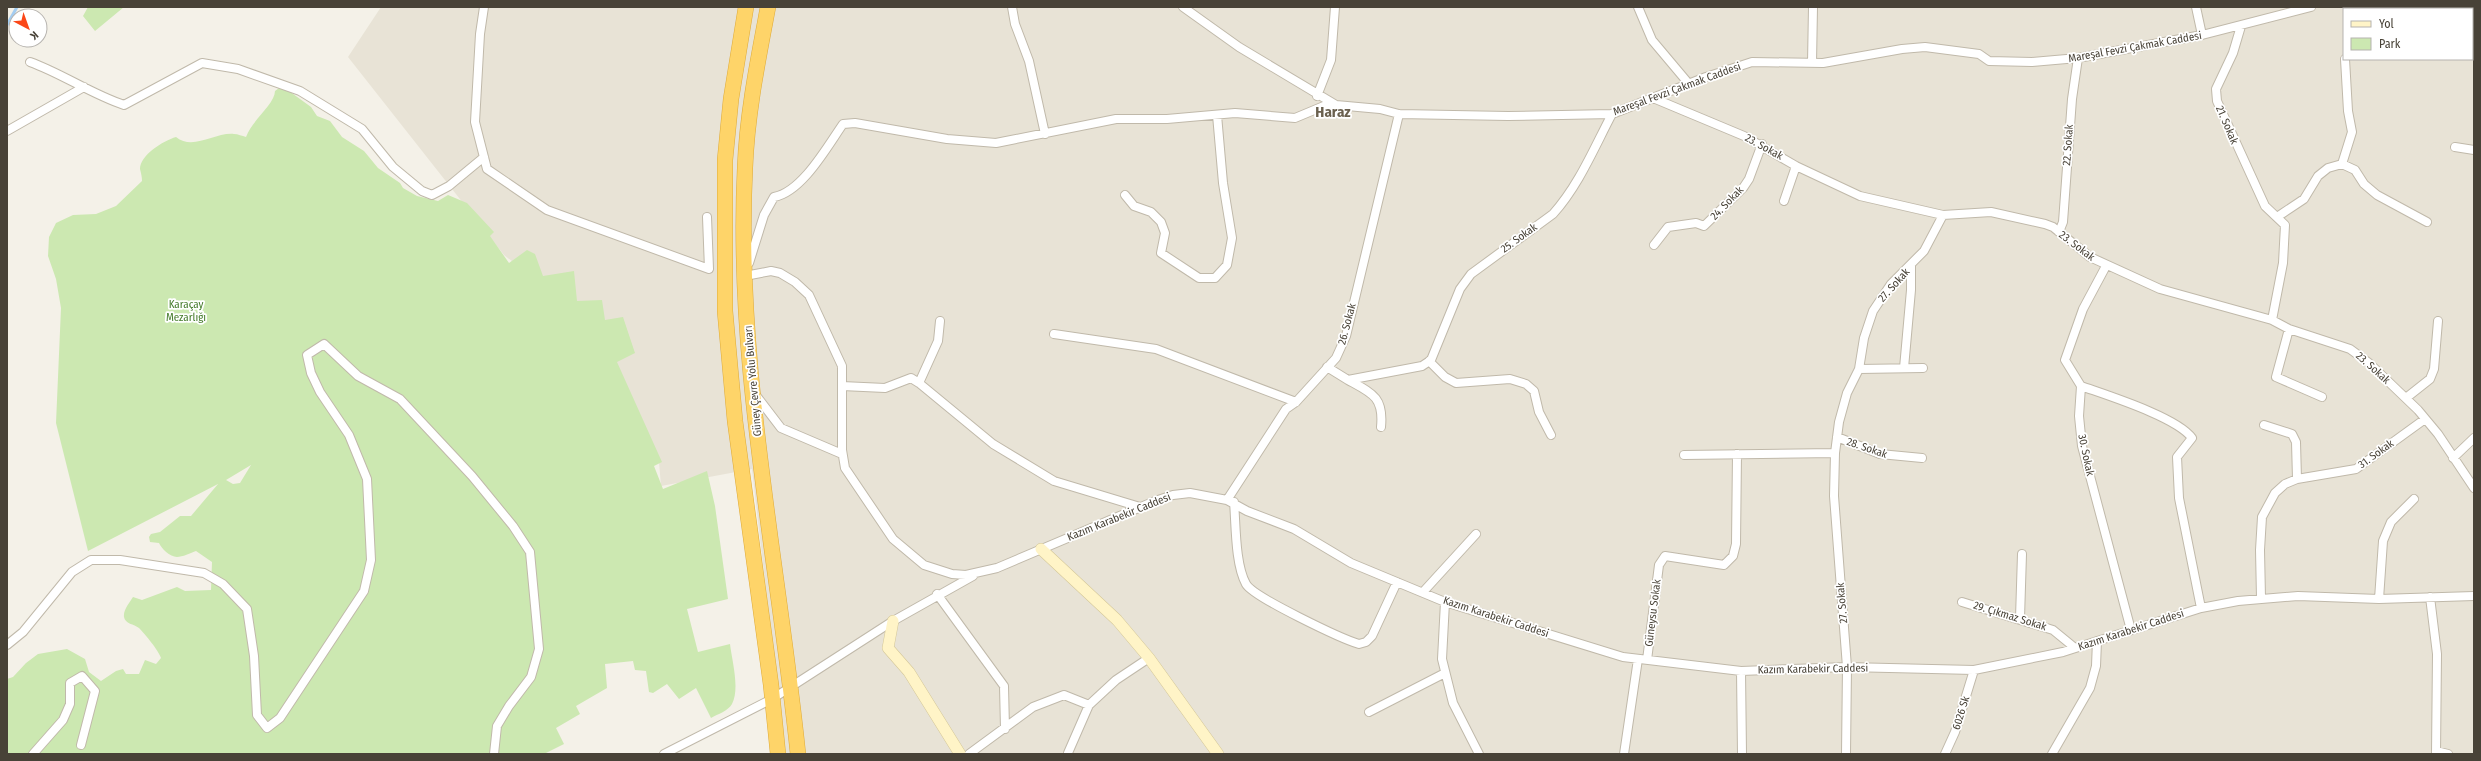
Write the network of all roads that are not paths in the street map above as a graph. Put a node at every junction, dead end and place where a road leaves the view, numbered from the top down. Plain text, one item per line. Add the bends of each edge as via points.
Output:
1 (484, 7) edge
2 (746, 7) edge
3 (768, 7) edge
4 (1012, 7) edge
5 (1183, 7) edge
6 (1335, 7) edge
7 (1638, 7) edge
8 (1813, 7) edge
9 (2196, 7) edge
10 (2310, 7) edge
11 (2240, 26) junction
12 (2202, 35) junction
13 (2078, 58) junction
14 (2345, 60) edge
15 (30, 62) dead end
16 (1812, 63) junction
17 (1689, 84) junction
18 (84, 87) junction
19 (1317, 96) junction
20 (1653, 98) junction
21 (1331, 103) junction
22 (1399, 114) junction
23 (1612, 114) junction
24 (1217, 115) junction
25 (7, 131) edge
26 (1045, 134) junction
27 (1762, 144) junction
28 (2455, 147) dead end
29 (2474, 150) edge
30 (484, 157) junction
31 (2342, 164) junction
32 (1796, 166) junction
33 (1125, 196) dead end
34 (1784, 201) dead end
35 (1943, 216) junction
36 (707, 217) dead end
37 (2277, 217) junction
38 (2427, 222) dead end
39 (2059, 232) junction
40 (1654, 246) dead end
41 (1911, 266) junction
42 (2106, 266) junction
43 (745, 276) junction
44 (2272, 320) junction
45 (940, 321) dead end
46 (2438, 321) dead end
47 (2289, 329) junction
48 (1054, 334) dead end
49 (1429, 361) junction
50 (1327, 367) junction
51 (1904, 368) junction
52 (1923, 368) dead end
53 (1859, 370) junction
54 (1348, 380) junction
55 (919, 383) junction
56 (842, 386) junction
57 (2081, 386) junction
58 (753, 393) junction
59 (2322, 397) dead end
60 (2406, 398) junction
61 (1296, 402) junction
62 (2425, 419) junction
63 (2264, 425) dead end
64 (1381, 427) dead end
65 (1551, 435) dead end
66 (1837, 437) junction
67 (2474, 438) edge
68 (1835, 453) junction
69 (842, 454) junction
70 (1737, 454) junction
71 (1684, 455) dead end
72 (1922, 458) dead end
73 (2453, 458) junction
74 (2297, 479) junction
75 (2474, 488) edge
76 (2414, 499) dead end
77 (1230, 501) junction
78 (1140, 507) junction
79 (1476, 534) dead end
80 (1041, 549) junction
81 (2022, 554) dead end
82 (981, 572) junction
83 (1397, 582) junction
84 (1423, 592) junction
85 (937, 594) junction
86 (2430, 596) junction
87 (2474, 596) edge
88 (2261, 598) junction
89 (2379, 599) junction
90 (1445, 602) junction
91 (1962, 602) dead end
92 (2201, 608) junction
93 (2020, 618) junction
94 (893, 621) junction
95 (2131, 630) junction
96 (2097, 641) junction
97 (7, 646) edge
98 (2075, 648) junction
99 (1149, 658) junction
100 (1638, 659) junction
101 (1647, 660) junction
102 (1847, 667) junction
103 (1974, 670) junction
104 (1741, 671) junction
105 (1445, 673) junction
106 (789, 686) junction
107 (772, 699) junction
108 (1089, 705) junction
109 (1369, 712) dead end
110 (1005, 729) junction
111 (81, 745) dead end
112 (2436, 752) edge
113 (1068, 753) dead end
114 (33, 754) edge
115 (494, 754) edge
116 (664, 754) edge
117 (778, 754) edge
118 (798, 754) edge
119 (960, 754) edge
120 (969, 754) edge
121 (1218, 754) edge
122 (1479, 754) edge
123 (1624, 754) edge
124 (1742, 754) edge
125 (1846, 754) edge
126 (1945, 754) edge
127 (2052, 754) edge
128 (2448, 754) edge

1 - 30 street via 480,34 476,122
2 - 107 highway, Güney Çevre Yolu Bulvarı via 731,99 726,160 725,311 735,421
3 - 43 highway, Güney Çevre Yolu Bulvarı via 753,88 745,167
4 - 26 street via 1015,24 1029,61
5 - 19 street, Mareşal Fevzi Çakmak Caddesi via 1239,47
6 - 19 street via 1331,60
7 - 17 street via 1652,40
8 - 16 street
9 - 12 street
10 - 11 street, Mareşal Fevzi Çakmak Caddesi
11 - 12 street, Mareşal Fevzi Çakmak Caddesi
11 - 37 street, 21. Sokak via 2233,53 2216,89 2217,101 2251,179 2265,206
12 - 13 street, Mareşal Fevzi Çakmak Caddesi
13 - 16 street, Mareşal Fevzi Çakmak Caddesi via 2032,62 1989,61 1979,54 1925,47
13 - 39 street, 22. Sokak
14 - 31 street via 2347,103 2352,132
15 - 18 street via 55,71
16 - 17 street, Mareşal Fevzi Çakmak Caddesi via 1752,62
17 - 20 street, Mareşal Fevzi Çakmak Caddesi
18 - 25 street
18 - 30 street via 124,105 202,63 238,69 300,91 362,129 393,167 422,191 432,195 449,186
19 - 21 street, Mareşal Fevzi Çakmak Caddesi
20 - 23 street, Mareşal Fevzi Çakmak Caddesi
20 - 27 street, 23. Sokak
21 - 22 street, Mareşal Fevzi Çakmak Caddesi
21 - 24 street via 1295,118 1235,112
22 - 23 street, Mareşal Fevzi Çakmak Caddesi
22 - 50 street, 26. Sokak via 1346,336 1336,358
23 - 49 street, 25. Sokak via 1563,202 1547,218 1471,274 1460,289 1435,353
24 - 26 street via 1116,119
24 - 33 street via 1223,183 1232,238 1227,265 1215,278 1199,278 1161,253 1165,233 1160,222 1151,212 1134,206
26 - 43 street via 996,143 855,123 843,124 815,164 797,184 786,195 774,197 757,234
27 - 32 street, 23. Sokak
27 - 40 street, 24. Sokak via 1749,179 1721,210 1704,226 1696,223 1668,227
28 - 29 street
30 - 36 street via 487,169 547,210 709,269
31 - 37 street via 2328,168 2318,176 2304,200
31 - 38 street via 2355,170 2364,184 2377,195
32 - 34 street
32 - 35 street, 23. Sokak via 1860,196
35 - 39 street, 23. Sokak via 1991,212 2045,224
35 - 41 street, 27. Sokak via 1924,251
37 - 44 street, 21. Sokak via 2285,225 2283,263
39 - 42 street, 23. Sokak via 2090,257
41 - 51 street
41 - 53 street, 27. Sokak via 1891,284 1872,311 1864,338
42 - 44 street, 23. Sokak via 2160,289
42 - 57 street via 2083,309 2065,360
43 - 56 street, Kazım Karabekir Caddesi via 771,271 780,273 805,291 816,306 839,359
43 - 58 highway, Güney Çevre Yolu Bulvarı
44 - 47 street, 23. Sokak
45 - 55 street via 938,341
46 - 60 street via 2434,369 2430,379
47 - 59 street via 2276,377
47 - 60 street, 23. Sokak via 2350,349
48 - 61 street via 1156,349
49 - 54 street via 1422,366
49 - 65 street via 1445,378 1456,383 1510,379 1526,384 1534,392 1539,412
50 - 54 street
50 - 61 street, 26. Sokak
51 - 52 street
51 - 53 street
53 - 66 street, 27. Sokak via 1844,403
54 - 64 street via 1365,389 1381,405
55 - 56 street via 911,378 885,388
55 - 78 street via 993,444 1054,481
56 - 69 street, Kazım Karabekir Caddesi
57 - 92 street via 2115,397 2166,420 2192,438 2177,457 2179,498
57 - 95 street, 30. Sokak via 2079,416 2082,446
58 - 69 street via 781,428
58 - 106 highway, Güney Çevre Yolu Bulvarı
60 - 62 street, 23. Sokak
61 - 77 street, 26. Sokak via 1286,409
62 - 73 street, 23. Sokak
62 - 74 street, 31. Sokak via 2356,469
63 - 74 street via 2292,434 2296,442
66 - 68 street, 27. Sokak
66 - 72 street, 28. Sokak via 1880,454
67 - 73 street
68 - 70 street
68 - 102 street, 27. Sokak via 1836,541
69 - 82 street, Kazım Karabekir Caddesi via 850,478 893,539 913,558 924,565 952,574
70 - 71 street
70 - 101 street, Güneysu Sokak via 1736,544 1731,560 1724,565 1665,556 1659,565
73 - 75 street, 23. Sokak
74 - 88 street, 31. Sokak via 2285,484 2275,493 2262,517
76 - 89 street via 2391,522 2383,541
77 - 78 street, Kazım Karabekir Caddesi via 1182,493
77 - 83 street, Kazım Karabekir Caddesi via 1247,511 1294,529 1351,563
77 - 83 street via 1246,585 1269,602 1359,644 1372,636
78 - 80 street, Kazım Karabekir Caddesi
79 - 84 street
80 - 82 street, Kazım Karabekir Caddesi
80 - 99 street via 1117,620
81 - 93 street
82 - 85 street
83 - 84 street, Kazım Karabekir Caddesi
84 - 90 street, Kazım Karabekir Caddesi
85 - 94 street
85 - 110 street via 1004,686
86 - 87 street, Kazım Karabekir Caddesi
86 - 89 street, Kazım Karabekir Caddesi
86 - 112 street via 2437,654
88 - 89 street, Kazım Karabekir Caddesi via 2298,596
88 - 92 street, Kazım Karabekir Caddesi
90 - 100 street, Kazım Karabekir Caddesi via 1563,639
90 - 105 street via 1442,659
91 - 93 street, 29. Çıkmaz Sokak
92 - 95 street, Kazım Karabekir Caddesi
93 - 98 street, 29. Çıkmaz Sokak via 2053,630
94 - 106 street
94 - 119 street via 888,648 909,672
95 - 96 street, Kazım Karabekir Caddesi
96 - 98 street, Kazım Karabekir Caddesi
96 - 127 street via 2096,666 2090,688
97 - 115 street via 23,632 72,572 91,560 120,560 204,574 223,584 247,609 254,656 256,715 267,728 280,718 364,591 371,560 367,478 349,435 320,392 311,373 307,355 324,344 358,376 400,399 472,476 513,526 530,552 539,649 531,677 497,726
98 - 103 street, Kazım Karabekir Caddesi
99 - 108 street via 1116,680
99 - 121 street
100 - 101 street, Kazım Karabekir Caddesi
100 - 123 street
101 - 104 street, Kazım Karabekir Caddesi
102 - 103 street, Kazım Karabekir Caddesi
102 - 104 street, Kazım Karabekir Caddesi
102 - 125 street, 27. Sokak
103 - 126 street, 6026 Sk via 1955,732
104 - 124 street
105 - 109 street
105 - 122 street via 1452,703
106 - 107 street
106 - 118 highway, Güney Çevre Yolu Bulvarı
107 - 116 street
107 - 117 highway, Güney Çevre Yolu Bulvarı
108 - 110 street via 1064,695 1033,707
108 - 113 street
110 - 120 street
111 - 114 street via 95,691 82,676 70,683 70,704 63,720
112 - 128 street

